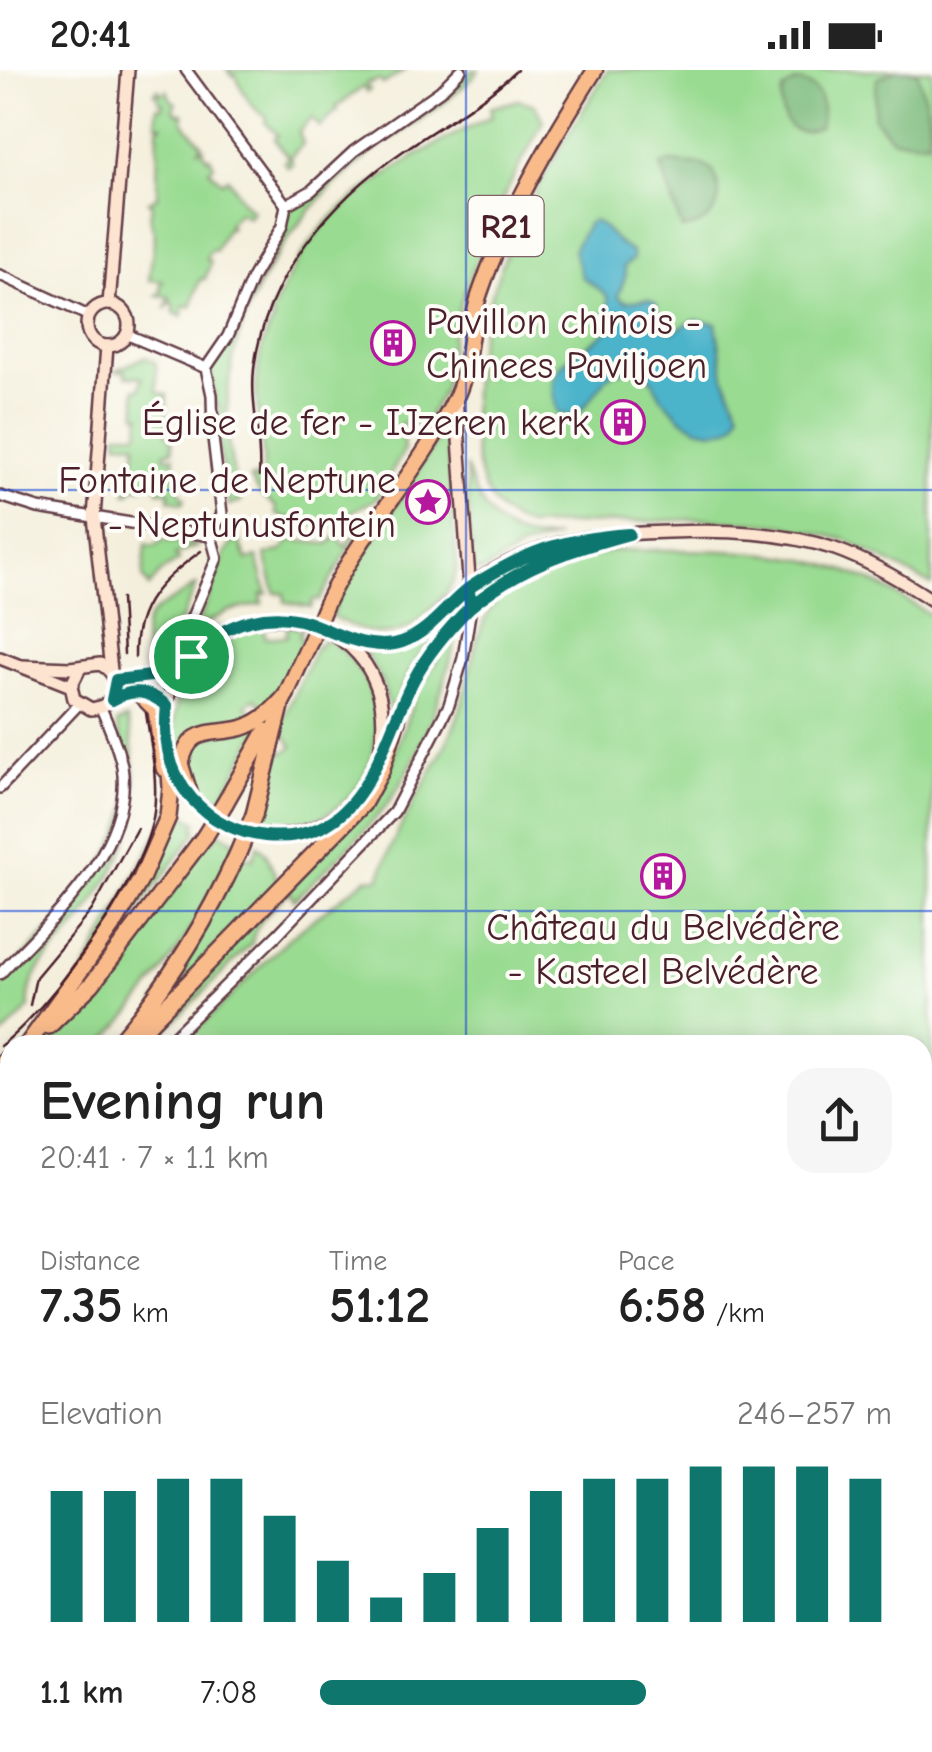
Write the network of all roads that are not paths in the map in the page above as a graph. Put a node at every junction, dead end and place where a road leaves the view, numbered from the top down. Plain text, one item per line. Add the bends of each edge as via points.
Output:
1 (128, 70) edge
2 (186, 70) edge
3 (461, 70) edge
4 (595, 70) edge
5 (286, 205) junction
6 (0, 275) edge
7 (109, 304) junction
8 (89, 316) junction
9 (126, 334) junction
10 (107, 346) junction
11 (206, 368) junction
12 (456, 397) junction
13 (0, 496) edge
14 (94, 518) junction
15 (629, 534) junction
16 (210, 536) junction
17 (469, 588) junction
18 (932, 600) edge
19 (470, 607) junction
20 (334, 634) junction
21 (0, 658) edge
22 (189, 659) junction
23 (22, 666) junction
24 (80, 668) junction
25 (113, 675) junction
26 (71, 686) junction
27 (137, 691) junction
28 (112, 700) junction
29 (284, 700) junction
30 (79, 704) junction
31 (167, 706) junction
32 (101, 708) junction
33 (397, 720) junction
34 (169, 755) junction
35 (374, 771) junction
36 (0, 788) edge
37 (191, 798) junction
38 (344, 812) junction
39 (322, 844) junction
40 (150, 860) junction
41 (0, 974) edge
42 (34, 1035) edge
43 (38, 1035) edge
44 (124, 1035) edge
45 (138, 1035) edge
46 (175, 1035) edge

1 - 7 main road
2 - 5 street
3 - 5 street
4 - 12 main road, R21 via 498,243 472,318
5 - 11 street via 282,226
6 - 8 street
7 - 8 main road
7 - 9 main road via 124,313
8 - 10 main road via 91,338
9 - 10 main road
9 - 11 street
10 - 14 main road
11 - 16 street via 222,514
12 - 17 main road
12 - 29 main road, R21, bridge via 366,533
13 - 14 street
14 - 16 street
14 - 25 main road
15 - 17 main road via 558,542
15 - 18 main road via 730,532 811,543 865,562
15 - 19 main road via 548,558
16 - 22 street via 217,558 188,629
17 - 19 main road
17 - 20 main road via 401,642 368,644
19 - 33 main road via 433,648
19 - 46 street via 449,705 394,812
20 - 22 main road via 302,620 250,620 218,633
20 - 35 main road via 369,672 382,704 383,738
21 - 23 main road
22 - 25 main road via 168,674
22 - 31 main road
23 - 24 main road
23 - 26 main road
24 - 25 main road via 95,663
24 - 26 main road
25 - 28 main road
26 - 30 main road
27 - 28 main road
27 - 31 main road
27 - 40 highway via 156,710 165,781
28 - 32 main road
29 - 37 main road via 256,722 192,740 181,765
29 - 43 highway, bridge via 205,836 92,984
29 - 44 highway, bridge via 238,853 189,947
30 - 32 main road
30 - 36 street
31 - 34 main road
32 - 41 street via 122,768 116,828 82,880
33 - 35 main road
33 - 39 highway via 368,798
34 - 37 main road
34 - 40 highway via 168,817
35 - 38 main road
37 - 38 main road via 220,822 265,836 306,831
38 - 39 highway
39 - 45 highway
40 - 42 highway

